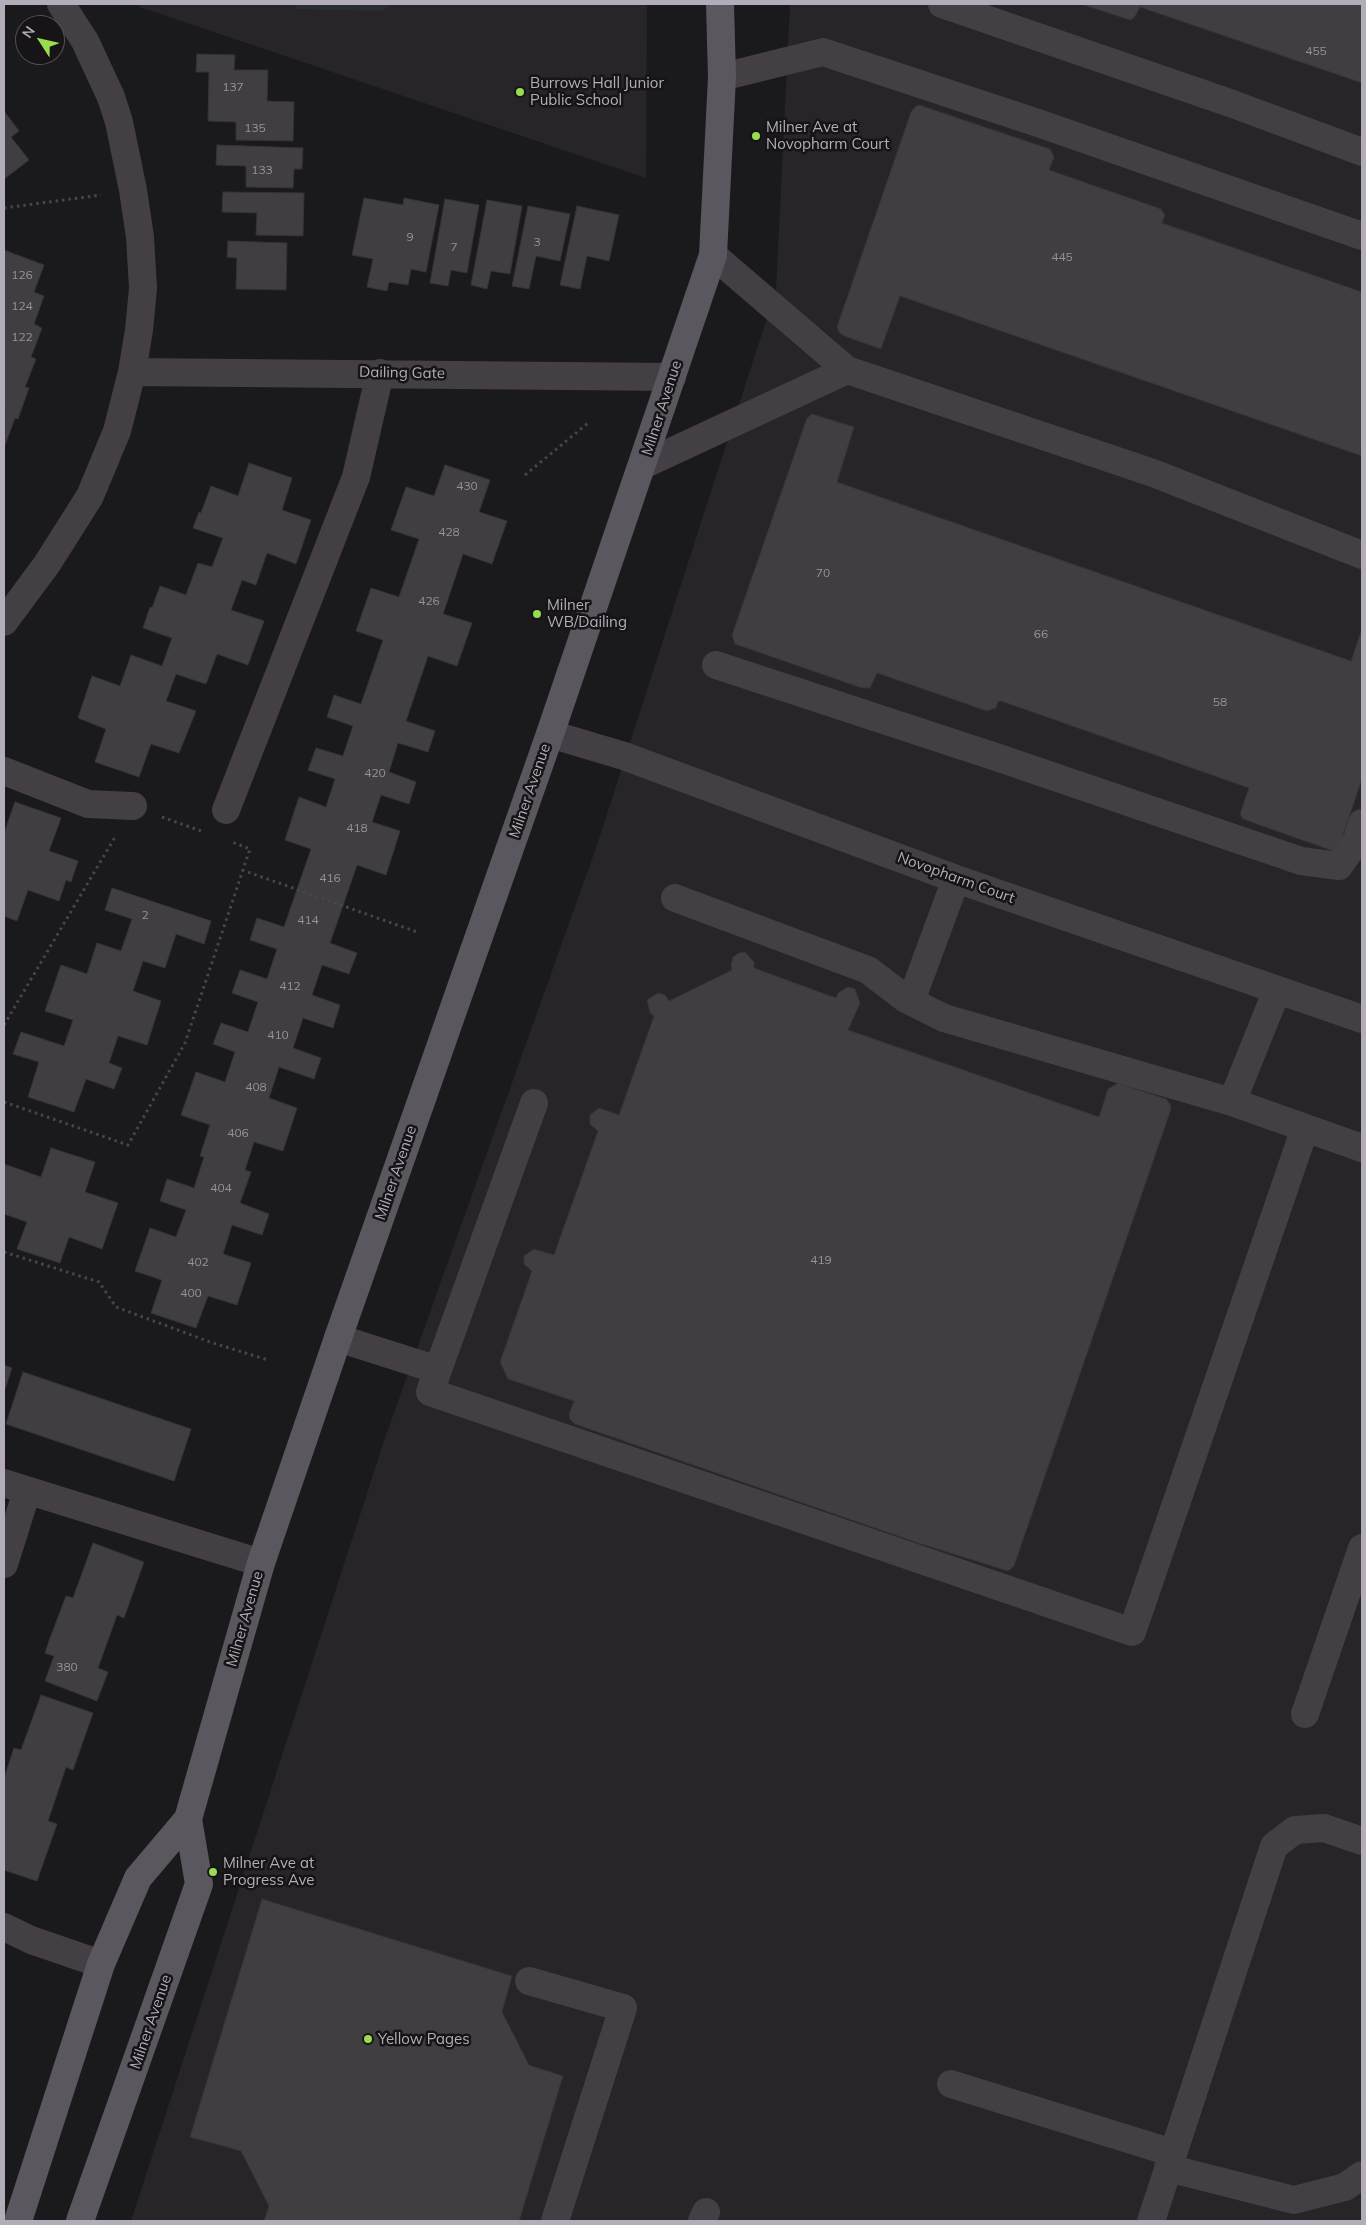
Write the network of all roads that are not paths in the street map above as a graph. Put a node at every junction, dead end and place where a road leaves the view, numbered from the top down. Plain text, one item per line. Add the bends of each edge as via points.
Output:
1 (61, 4) edge
2 (720, 4) edge
3 (942, 4) edge
4 (722, 77) junction
5 (1362, 152) edge
6 (1362, 236) edge
7 (713, 255) junction
8 (847, 370) junction
9 (132, 372) junction
10 (380, 373) junction
11 (672, 377) junction
12 (643, 465) junction
13 (1362, 555) edge
14 (9, 605) edge
15 (716, 665) dead end
16 (550, 734) junction
17 (4, 771) edge
18 (133, 806) road end
19 (226, 810) dead end
20 (1362, 823) edge
21 (956, 879) junction
22 (675, 898) dead end
23 (1278, 990) junction
24 (911, 1001) junction
25 (1362, 1019) edge
26 (1232, 1102) junction
27 (534, 1103) dead end
28 (1305, 1128) junction
29 (1362, 1148) edge
30 (338, 1338) junction
31 (438, 1370) junction
32 (16, 1487) edge
33 (1362, 1548) edge
34 (261, 1563) junction
35 (4, 1564) edge
36 (1305, 1714) dead end
37 (188, 1819) junction
38 (1362, 1841) edge
39 (4, 1927) edge
40 (101, 1964) junction
41 (528, 1981) dead end
42 (951, 2084) dead end
43 (1171, 2160) junction
44 (1362, 2175) edge
45 (18, 2221) edge
46 (80, 2221) edge
47 (555, 2221) edge
48 (1151, 2221) edge

1 - 9 street via 85,41 111,97 134,190 143,288
2 - 4 main road, Milner Avenue
3 - 5 street
4 - 6 street via 823,52
4 - 7 main road, Milner Avenue
7 - 8 street
7 - 11 main road, Milner Avenue
8 - 12 street
8 - 13 street via 1153,473
9 - 10 street, Dailing Gate
9 - 14 street via 116,431 90,496 47,564
10 - 11 street, Dailing Gate
10 - 19 street via 356,477
11 - 12 main road, Milner Avenue
12 - 16 main road, Milner Avenue
15 - 20 street via 1301,861 1338,866 1357,840
16 - 21 street, Novopharm Court via 624,756
16 - 30 main road, Milner Avenue
17 - 18 street via 88,804
21 - 23 street, Novopharm Court
21 - 24 street
22 - 24 street via 868,970
23 - 25 street, Novopharm Court
23 - 26 street
24 - 26 street via 944,1018
26 - 28 street
27 - 31 street
28 - 29 street
28 - 31 street via 1132,1632 430,1392
30 - 31 street
30 - 34 main road, Milner Avenue
32 - 34 street, Milner Avenue
32 - 35 street, Milner Avenue
33 - 36 street
34 - 37 main road, Milner Avenue
37 - 40 main road, Milner Avenue via 138,1878
37 - 46 main road, Milner Avenue via 199,1884
38 - 43 street via 1324,1828 1295,1830 1274,1846
39 - 40 street via 31,1940
40 - 45 main road, Milner Avenue
41 - 47 street via 623,2008
42 - 43 street
43 - 44 street via 1294,2200 1345,2187
43 - 48 street

